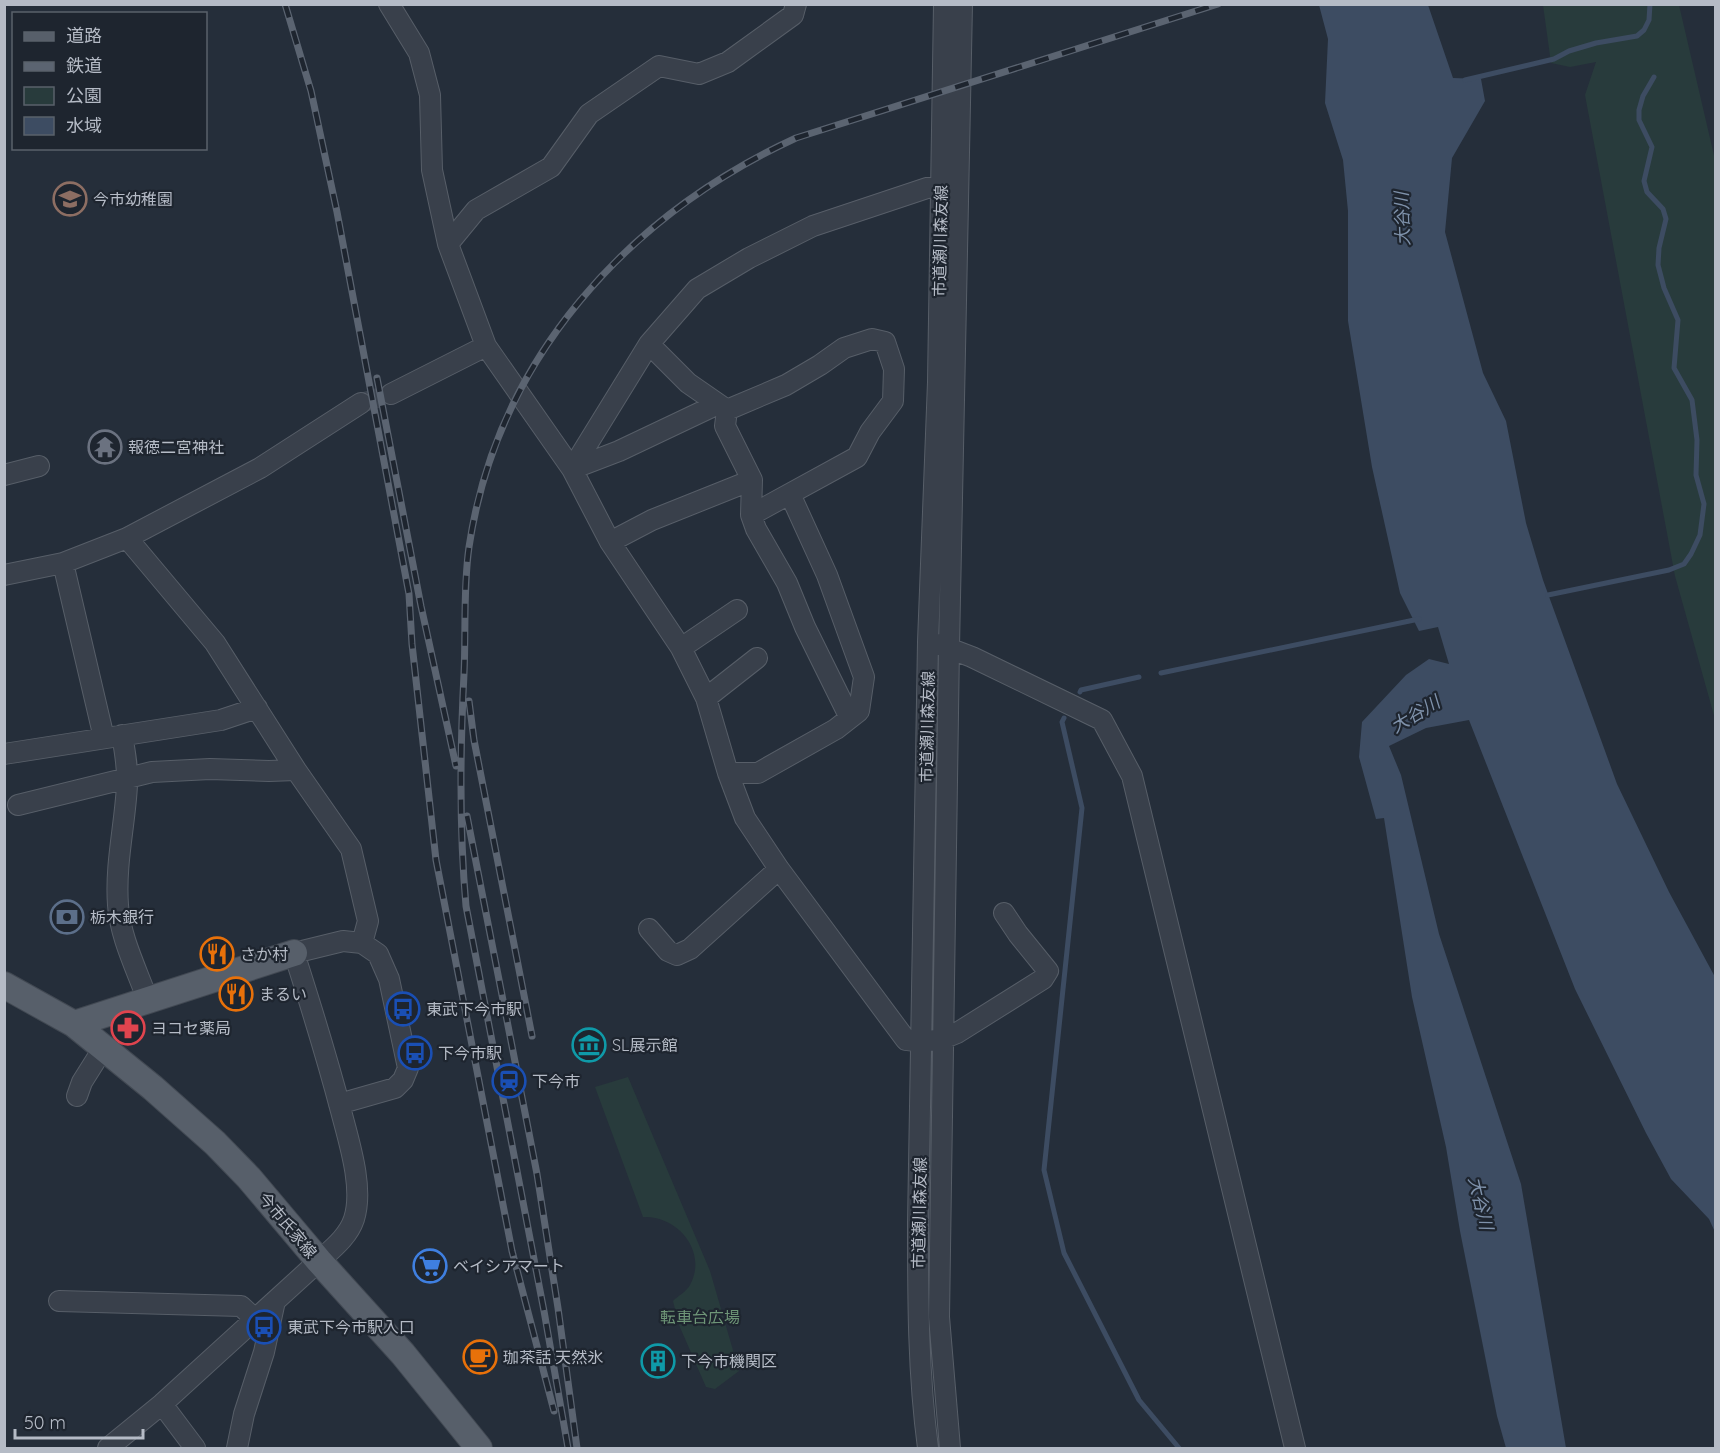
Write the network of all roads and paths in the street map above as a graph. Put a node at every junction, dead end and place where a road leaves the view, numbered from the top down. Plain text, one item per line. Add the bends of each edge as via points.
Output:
1 (389, 4) edge
2 (796, 4) edge
3 (944, 4) edge
4 (962, 4) edge
5 (941, 186) junction
6 (448, 244) junction
7 (649, 344) junction
8 (486, 346) junction
9 (391, 394) tunnel mouth
10 (361, 403) tunnel mouth
11 (723, 407) junction
12 (39, 466) dead end
13 (572, 469) junction
14 (4, 476) edge
15 (752, 480) junction
16 (790, 494) junction
17 (751, 515) junction
18 (127, 538) junction
19 (610, 542) junction
20 (63, 563) junction
21 (4, 575) edge
22 (738, 610) dead end
23 (928, 642) junction
24 (949, 646) junction
25 (681, 648) junction
26 (757, 658) dead end
27 (706, 698) junction
28 (257, 708) junction
29 (850, 718) junction
30 (113, 736) junction
31 (4, 754) edge
32 (296, 770) junction
33 (728, 773) junction
34 (127, 778) junction
35 (18, 805) dead end
36 (779, 868) junction
37 (1004, 913) dead end
38 (649, 930) dead end
39 (362, 943) junction
40 (294, 953) junction
41 (4, 985) edge
42 (148, 1001) junction
43 (74, 1024) junction
44 (932, 1041) junction
45 (104, 1047) junction
46 (77, 1096) dead end
47 (339, 1104) junction
48 (319, 1262) junction
49 (275, 1300) junction
50 (59, 1301) dead end
51 (255, 1319) junction
52 (162, 1404) junction
53 (108, 1449) edge
54 (195, 1449) edge
55 (237, 1449) edge
56 (479, 1449) edge
57 (928, 1449) edge
58 (950, 1449) edge
59 (1295, 1449) edge

1 - 6 street via 420,53 430,95 432,170
2 - 6 street via 793,15 728,62 699,74 659,66 590,114 551,167 476,210
3 - 5 street, 市道瀬川森友線
4 - 24 street, 市道瀬川森友線
5 - 7 street via 813,226 749,258 697,289
5 - 23 street, 市道瀬川森友線
6 - 8 street
7 - 11 street via 688,383
7 - 13 street
8 - 9 street
8 - 13 street
10 - 18 street via 260,468
11 - 13 street
11 - 15 street via 725,426
11 - 16 street via 786,385 844,348 872,339 885,342 894,369 893,401 857,457
12 - 14 street
13 - 19 street
15 - 17 street
15 - 19 street via 652,520
16 - 17 street
16 - 29 street via 827,574 864,677 859,711
17 - 29 street
18 - 20 street
18 - 28 street via 215,643
19 - 25 street
20 - 21 street
20 - 30 street
22 - 25 street
23 - 24 street
23 - 44 street, 市道瀬川森友線
24 - 44 street, 市道瀬川森友線
24 - 59 street via 1102,720 1132,776
25 - 27 street
26 - 27 street
27 - 33 street
28 - 30 street via 221,720
28 - 32 street
29 - 33 street via 758,773
30 - 31 street
30 - 34 street via 127,765
32 - 34 street via 210,769 152,772
32 - 39 street via 351,849 368,921
33 - 36 street via 745,818
34 - 35 street
34 - 42 street via 117,906 122,931
36 - 38 street via 690,949 677,955 668,951
36 - 44 street via 906,1040
37 - 44 street via 1048,971 1043,979 957,1033
39 - 40 street via 343,941
39 - 47 street via 378,954 389,979 408,1068 404,1080 395,1088
40 - 42 main road
40 - 47 street
41 - 43 main road, 今市氏家線
42 - 43 main road
43 - 45 main road, 今市氏家線
44 - 57 street, 市道瀬川森友線 via 918,1318 921,1400
44 - 58 street, 市道瀬川森友線 via 939,1317
45 - 46 street
45 - 48 main road, 今市氏家線 via 249,1178
47 - 48 street via 351,1153 357,1204 347,1234
48 - 49 street
48 - 56 main road, 今市氏家線 via 402,1354
49 - 51 street
49 - 55 street
50 - 51 street via 241,1306
51 - 52 street
52 - 53 street
52 - 54 street

